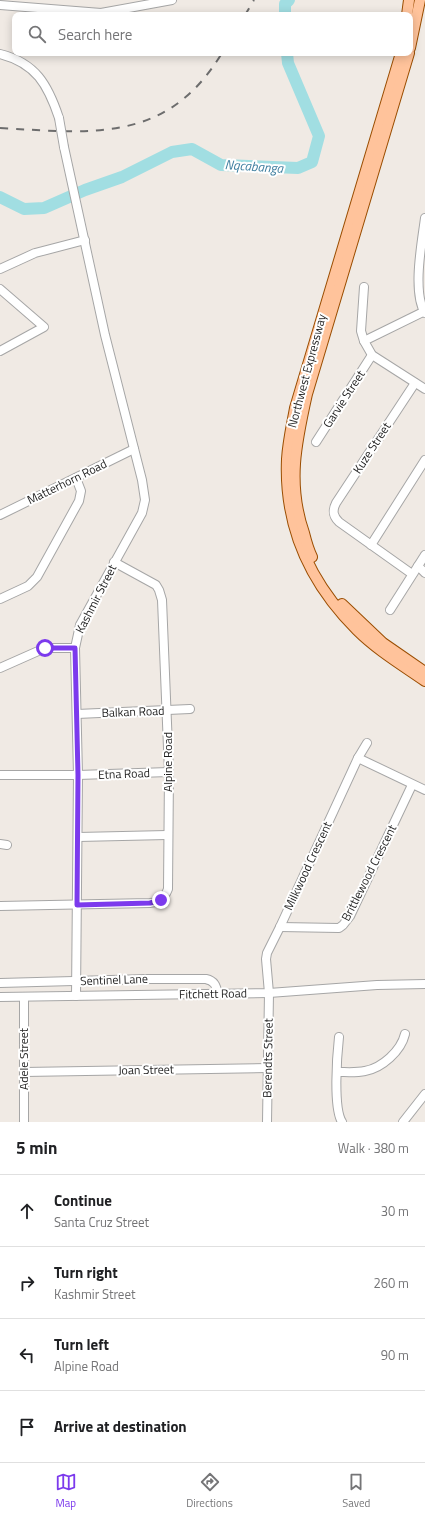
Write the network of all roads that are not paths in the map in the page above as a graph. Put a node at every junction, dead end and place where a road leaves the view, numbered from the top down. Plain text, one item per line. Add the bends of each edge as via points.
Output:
1 (172, 0) edge
2 (409, 0) edge
3 (420, 0) edge
4 (0, 4) edge
5 (24, 4) edge
6 (86, 12) edge
7 (111, 12) edge
8 (408, 12) edge
9 (413, 34) edge
10 (0, 54) edge
11 (400, 56) edge
12 (407, 56) edge
13 (401, 67) junction
14 (425, 218) edge
15 (86, 240) junction
16 (0, 270) edge
17 (364, 287) dead end
18 (0, 289) edge
19 (425, 312) edge
20 (364, 341) junction
21 (0, 351) edge
22 (372, 355) junction
23 (415, 383) junction
24 (425, 389) edge
25 (316, 442) dead end
26 (134, 449) junction
27 (425, 460) edge
28 (76, 478) junction
29 (0, 515) edge
30 (371, 545) junction
31 (425, 554) edge
32 (114, 562) junction
33 (418, 566) junction
34 (425, 573) edge
35 (412, 574) junction
36 (0, 599) edge
37 (390, 610) dead end
38 (75, 648) junction
39 (1, 664) edge
40 (425, 672) edge
41 (425, 681) edge
42 (190, 709) dead end
43 (167, 710) junction
44 (77, 714) junction
45 (367, 743) dead end
46 (358, 758) junction
47 (169, 772) junction
48 (0, 775) edge
49 (78, 775) junction
50 (412, 785) junction
51 (425, 790) edge
52 (167, 835) junction
53 (78, 837) junction
54 (77, 905) junction
55 (0, 906) edge
56 (280, 927) junction
57 (76, 982) junction
58 (0, 983) edge
59 (425, 984) edge
60 (268, 993) junction
61 (218, 994) junction
62 (76, 996) junction
63 (0, 997) edge
64 (24, 997) junction
65 (405, 1034) dead end
66 (339, 1037) dead end
67 (268, 1068) junction
68 (24, 1072) junction
69 (337, 1072) junction
70 (425, 1094) edge
71 (24, 1122) edge
72 (267, 1122) edge
73 (342, 1122) edge
74 (404, 1122) edge

1 - 7 street
2 - 8 main road
3 - 9 main road
4 - 5 street
5 - 6 street
10 - 15 street, Kashmir Street, bridge via 20,61 34,72 49,92 59,118
11 - 13 main road
12 - 13 main road
13 - 40 main road, Northwest Expressway via 307,394 297,438 294,478 301,525 310,553 322,576 339,601 364,625 384,643
13 - 41 main road, Northwest Expressway via 295,408 287,458 287,478 294,528 316,579 334,605 358,631
14 - 19 street via 418,292
15 - 16 street via 35,253
15 - 26 street, Kashmir Street via 105,335
17 - 20 street via 361,327
18 - 21 street via 44,326
19 - 20 street
20 - 22 street
22 - 23 street
22 - 25 street, Garvie Street
23 - 24 street
23 - 30 street, Kuze Street via 333,511 339,522
26 - 28 street, Matterhorn Road
26 - 32 street, Kashmir Street via 145,500 142,513
27 - 30 street
28 - 29 street, Matterhorn Road
28 - 36 street via 81,491 79,501 37,577 28,586
30 - 35 street
31 - 33 street
32 - 38 street, Kashmir Street via 80,625
32 - 43 street, Alpine Road via 156,585 161,595
33 - 34 street
33 - 35 street
35 - 37 street
38 - 39 street via 45,648
38 - 44 street, Kashmir Street
42 - 43 street, Balkan Road
43 - 44 street, Balkan Road
43 - 47 street, Alpine Road
44 - 49 street, Kashmir Street
45 - 46 street, Milkwood Crescent
46 - 50 street
46 - 56 street, Milkwood Crescent
47 - 49 street, Etna Road
47 - 52 street, Alpine Road
48 - 49 street, Etna Road
49 - 53 street, Kashmir Street
50 - 51 street
50 - 56 street, Brittlewood Crescent via 344,926
52 - 53 street
52 - 54 street, Alpine Road via 168,889 161,900 150,903
53 - 54 street, Kashmir Street
54 - 55 street
54 - 57 street, Kashmir Street
56 - 60 street, Milkwood Crescent via 267,953
57 - 58 street, Sentinel Lane
57 - 61 street, Sentinel Lane via 206,979 214,983
57 - 62 street, Kashmir Street
59 - 60 street, Fitchett Road
60 - 61 street, Fitchett Road
60 - 67 street, Berendts Street
61 - 62 street, Fitchett Road
62 - 64 street, Fitchett Road
63 - 64 street, Fitchett Road
64 - 68 street, Adele Street
65 - 69 street via 404,1040 392,1057 376,1068 360,1072
66 - 69 street
67 - 68 street, Joan Street
67 - 72 street, Berendts Street
68 - 71 street, Adele Street
69 - 73 street via 337,1108
70 - 74 street

